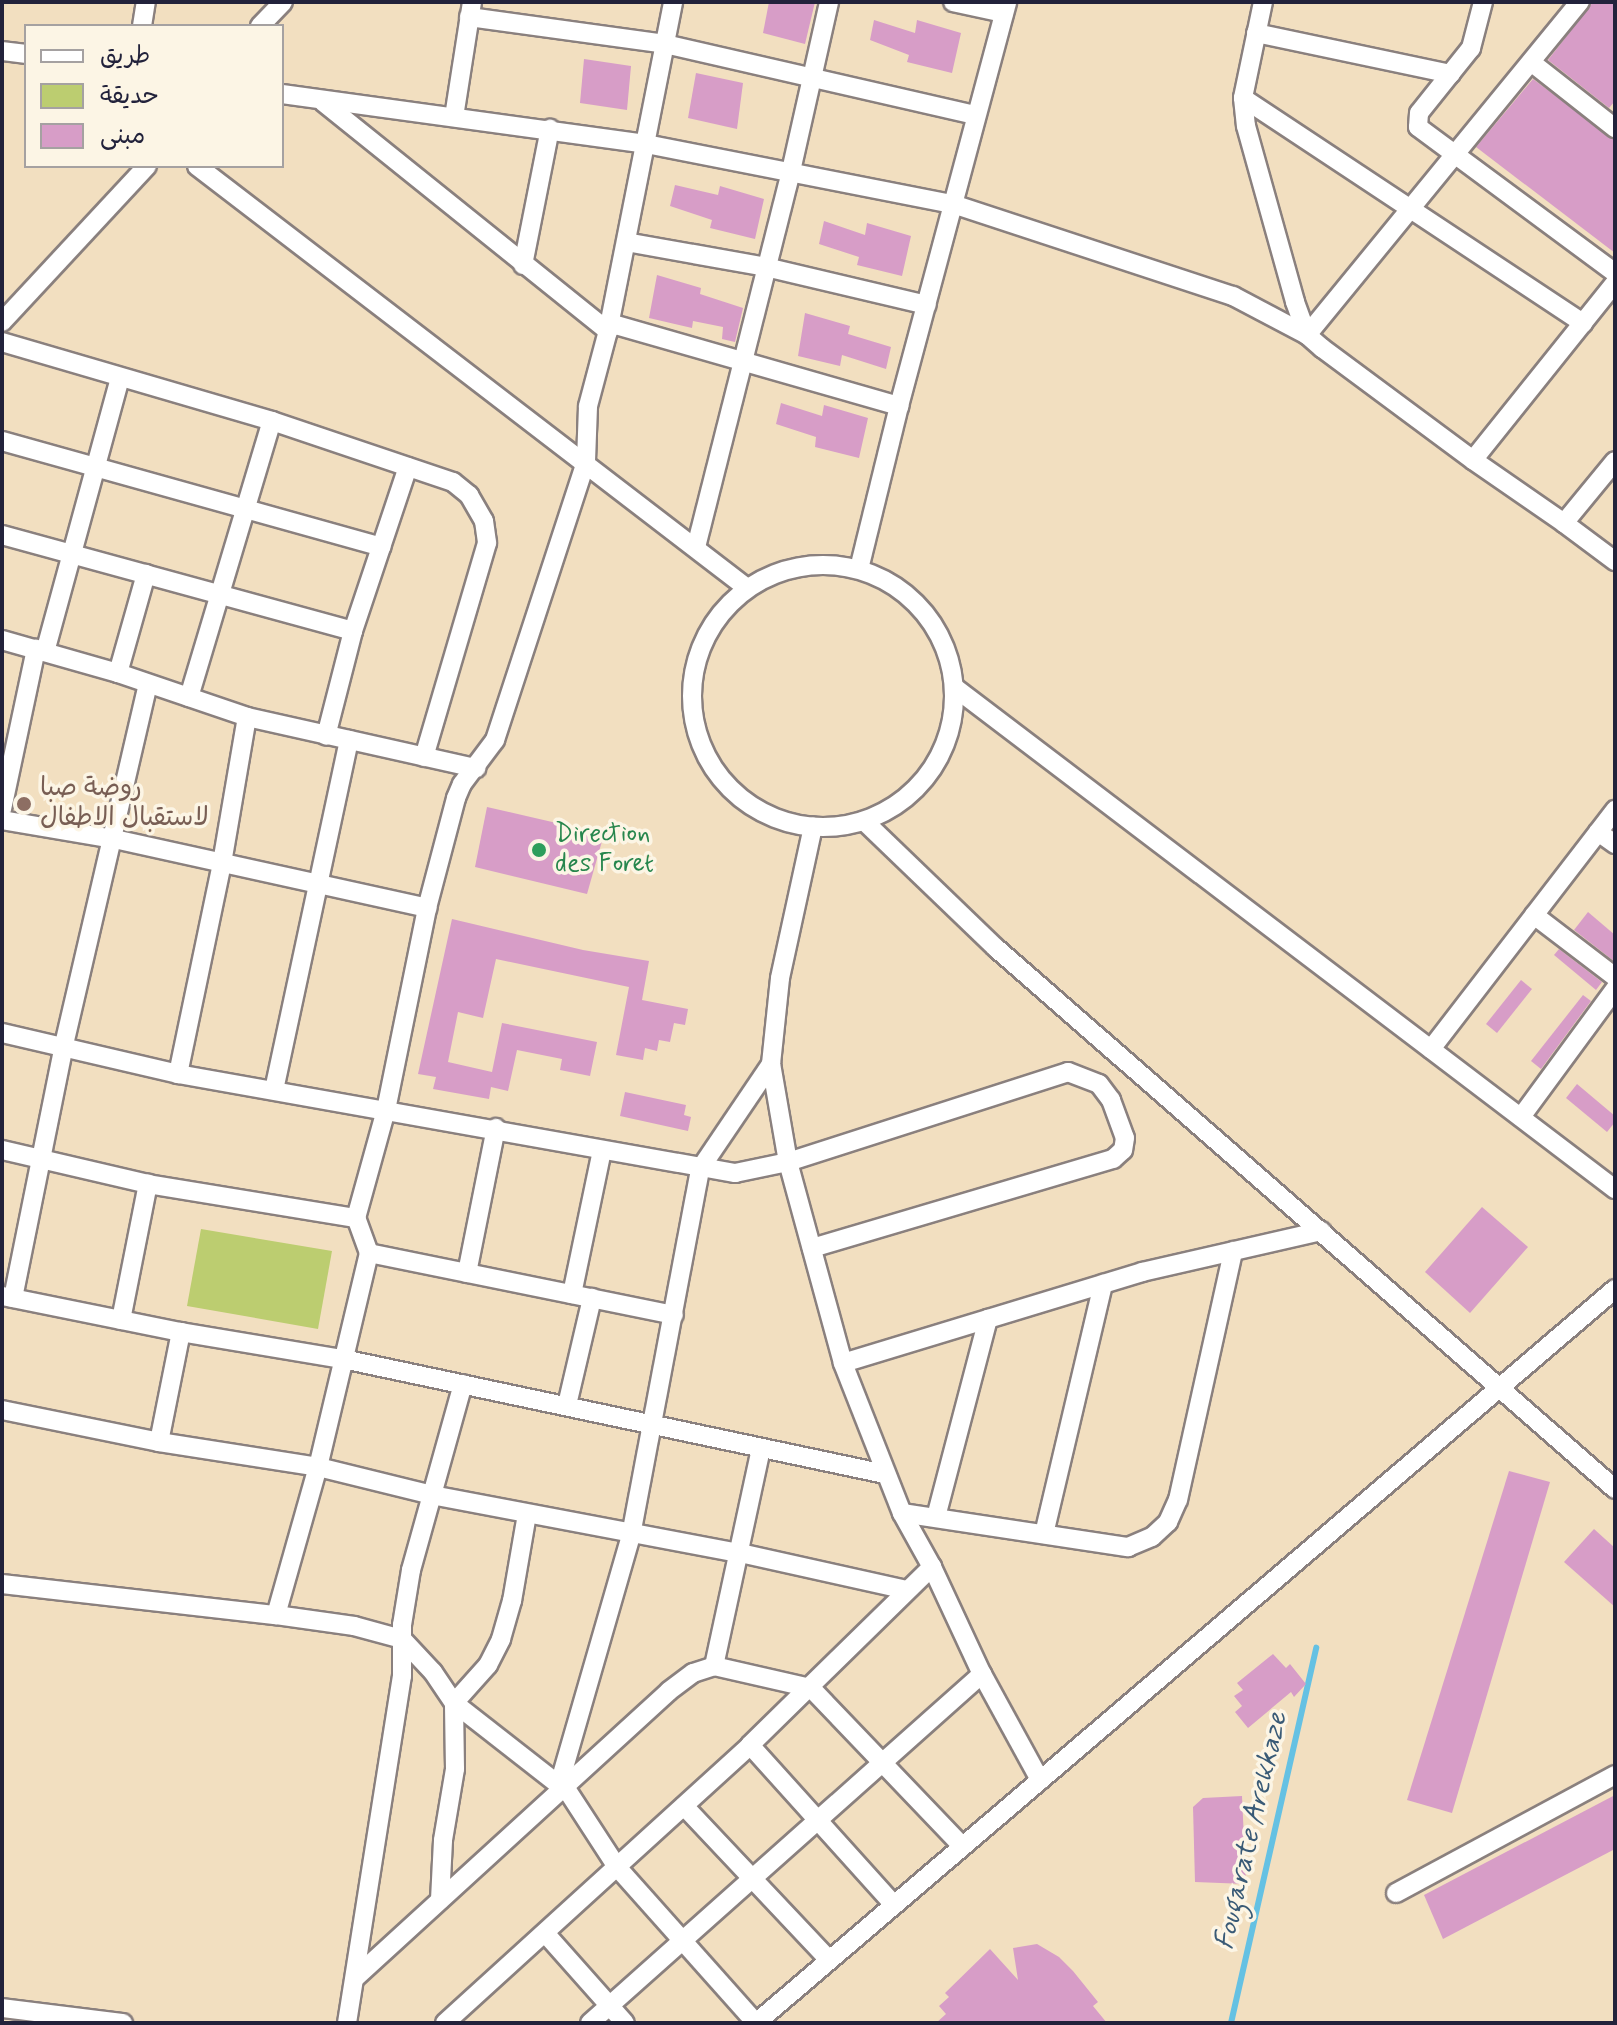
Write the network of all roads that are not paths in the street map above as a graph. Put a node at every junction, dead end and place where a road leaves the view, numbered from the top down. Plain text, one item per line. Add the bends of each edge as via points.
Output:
1 (146, 2) edge
2 (283, 2) edge
3 (673, 2) edge
4 (829, 2) edge
5 (953, 2) edge
6 (1263, 2) edge
7 (1483, 2) edge
8 (1580, 2) edge
9 (1006, 7) edge
10 (470, 10) edge
11 (142, 24) edge
12 (262, 24) edge
13 (1256, 33) junction
14 (665, 44) junction
15 (2, 51) edge
16 (24, 54) edge
17 (1531, 62) junction
18 (1451, 74) junction
19 (813, 76) junction
20 (284, 94) edge
21 (1243, 98) junction
22 (323, 102) junction
23 (976, 115) junction
24 (454, 117) junction
25 (1615, 128) edge
26 (550, 129) junction
27 (646, 144) junction
28 (1454, 156) junction
29 (145, 168) edge
30 (200, 168) edge
31 (791, 171) junction
32 (953, 204) junction
33 (1409, 208) junction
34 (626, 242) junction
35 (523, 265) junction
36 (766, 267) junction
37 (1615, 273) edge
38 (1615, 283) edge
39 (927, 305) junction
40 (2, 322) edge
41 (1583, 323) junction
42 (608, 327) junction
43 (1307, 335) junction
44 (2, 342) edge
45 (743, 364) junction
46 (120, 378) junction
47 (899, 406) junction
48 (272, 421) junction
49 (2, 441) edge
50 (1473, 460) junction
51 (586, 461) junction
52 (1615, 461) edge
53 (95, 467) junction
54 (408, 467) junction
55 (247, 509) junction
56 (1564, 523) junction
57 (2, 535) edge
58 (381, 547) junction
59 (696, 547) junction
60 (70, 554) junction
61 (1615, 561) edge
62 (859, 569) junction
63 (146, 574) junction
64 (747, 588) junction
65 (220, 594) junction
66 (353, 631) junction
67 (2, 640) edge
68 (41, 650) junction
69 (118, 673) junction
70 (148, 685) junction
71 (954, 687) junction
72 (189, 697) junction
73 (247, 717) junction
74 (326, 736) junction
75 (349, 740) junction
76 (424, 757) junction
77 (476, 768) junction
78 (2, 809) edge
79 (1615, 810) edge
80 (2, 820) edge
81 (864, 821) junction
82 (813, 827) junction
83 (1598, 832) junction
84 (114, 839) junction
85 (1615, 844) edge
86 (222, 863) junction
87 (321, 883) junction
88 (427, 908) junction
89 (1534, 915) junction
90 (1615, 977) edge
91 (1615, 989) edge
92 (2, 1033) edge
93 (63, 1049) junction
94 (1431, 1049) junction
95 (771, 1064) junction
96 (178, 1074) junction
97 (274, 1090) junction
98 (386, 1110) junction
99 (1521, 1117) junction
100 (496, 1128) junction
101 (2, 1150) edge
102 (602, 1151) junction
103 (40, 1160) junction
104 (788, 1162) junction
105 (700, 1169) junction
106 (148, 1184) junction
107 (1615, 1189) edge
108 (356, 1218) junction
109 (1321, 1231) junction
110 (812, 1248) junction
111 (1233, 1251) junction
112 (369, 1253) junction
113 (467, 1273) junction
114 (1103, 1284) junction
115 (1615, 1289) edge
116 (572, 1294) junction
117 (8, 1297) edge
118 (592, 1298) junction
119 (674, 1315) junction
120 (988, 1319) junction
121 (121, 1320) junction
122 (181, 1332) junction
123 (343, 1359) junction
124 (843, 1363) junction
125 (463, 1384) junction
126 (1499, 1386) junction
127 (567, 1405) junction
128 (2, 1410) edge
129 (651, 1423) junction
130 (159, 1442) junction
131 (761, 1448) junction
132 (318, 1467) junction
133 (885, 1474) junction
134 (1615, 1489) edge
135 (432, 1495) junction
136 (902, 1513) junction
137 (527, 1514) junction
138 (936, 1517) junction
139 (1044, 1534) junction
140 (631, 1535) junction
141 (740, 1553) junction
142 (932, 1567) junction
143 (2, 1584) edge
144 (907, 1590) junction
145 (276, 1615) junction
146 (402, 1639) junction
147 (714, 1666) junction
148 (982, 1674) junction
149 (811, 1688) junction
150 (454, 1703) junction
151 (750, 1745) junction
152 (883, 1763) junction
153 (1615, 1775) edge
154 (1040, 1780) junction
155 (562, 1786) junction
156 (684, 1806) junction
157 (818, 1821) junction
158 (962, 1846) junction
159 (617, 1867) junction
160 (752, 1879) junction
161 (1396, 1893) dead end
162 (440, 1900) junction
163 (894, 1905) junction
164 (545, 1933) junction
165 (683, 1941) junction
166 (829, 1960) junction
167 (355, 1978) junction
168 (610, 2006) junction
169 (2, 2008) edge
170 (63, 2019) edge
171 (123, 2023) edge
172 (347, 2023) edge
173 (445, 2023) edge
174 (590, 2023) edge
175 (625, 2023) edge
176 (756, 2023) edge

1 - 11 street
2 - 12 street
3 - 14 street
4 - 19 street
5 - 9 street
6 - 13 street
7 - 18 street via 1471,48
8 - 17 street
9 - 23 street
10 - 14 street
10 - 24 street
13 - 18 street
13 - 21 street
14 - 19 street
14 - 27 street
15 - 16 street
17 - 25 street
17 - 28 street
18 - 28 street via 1416,122 1421,132
19 - 23 street
19 - 31 street
20 - 22 street
21 - 33 street
21 - 43 street via 1256,163
22 - 24 street
22 - 35 street
23 - 32 street
24 - 26 street
26 - 27 street
26 - 35 street
27 - 31 street
27 - 34 street
28 - 33 street
28 - 37 street
29 - 40 street
30 - 51 street
31 - 32 street
31 - 36 street
32 - 39 street
32 - 43 street via 1233,296
33 - 41 street
33 - 43 street
34 - 36 street
34 - 42 street
35 - 42 street
36 - 39 street
36 - 45 street
38 - 41 street
39 - 47 street
41 - 50 street
42 - 45 street
42 - 51 street via 588,406
43 - 50 street
44 - 46 street
45 - 47 street
45 - 59 street
46 - 48 street
46 - 53 street
47 - 62 street
48 - 54 street
48 - 55 street
49 - 53 street
50 - 56 street
51 - 59 street
51 - 77 street via 495,740
52 - 56 street
53 - 55 street
53 - 60 street
54 - 58 street
54 - 76 street via 453,482 469,495 484,521 487,543
55 - 58 street
55 - 65 street
56 - 61 street
57 - 60 street
58 - 66 street
59 - 64 street
60 - 63 street
60 - 68 street
62 - 64 street via 820,564 782,571
62 - 71 street via 896,586 925,613 945,648
63 - 65 street
63 - 69 street
64 - 82 street via 718,616 698,652 691,691 695,731 712,768 739,798 774,818
65 - 66 street
65 - 72 street
66 - 74 street
67 - 68 street
68 - 69 street
68 - 78 street
69 - 70 street
70 - 72 street
70 - 84 street
71 - 81 street via 952,721 940,754 921,783 895,806
71 - 94 street
72 - 73 street
73 - 74 street
73 - 86 street
74 - 75 street
75 - 76 street
75 - 87 street
76 - 77 street
77 - 88 street via 456,798
79 - 83 street
80 - 84 street
81 - 82 street
81 - 109 street via 996,948
82 - 95 street via 780,978
83 - 85 street
83 - 89 street
84 - 86 street
84 - 93 street
86 - 87 street
86 - 96 street
87 - 88 street
87 - 97 street
88 - 98 street
89 - 90 street
89 - 94 street
91 - 99 street
92 - 93 street
93 - 96 street
93 - 103 street
94 - 99 street
95 - 104 street
95 - 105 street
96 - 97 street
97 - 98 street
98 - 100 street
98 - 108 street
99 - 107 street
100 - 102 street
100 - 113 street
101 - 103 street
102 - 105 street
102 - 116 street
103 - 106 street
103 - 117 street
104 - 105 street via 735,1173
104 - 110 street
104 - 110 street via 1068,1072 1099,1084 1125,1138 1123,1150 1113,1159
105 - 119 street
106 - 108 street
106 - 121 street
108 - 112 street
109 - 111 street
109 - 126 street
110 - 124 street
111 - 114 street
111 - 139 street via 1178,1500 1168,1522 1152,1537 1128,1547
112 - 113 street
112 - 123 street
113 - 116 street
114 - 120 street
114 - 139 street
115 - 126 street
116 - 118 street
117 - 121 street
118 - 119 street
118 - 127 street
119 - 129 street
120 - 124 street
120 - 138 street
121 - 122 street
122 - 123 street
122 - 130 street
123 - 125 street
123 - 132 street
124 - 133 street
125 - 127 street
125 - 135 street
126 - 134 street
126 - 154 street
127 - 129 street
128 - 130 street
129 - 131 street
129 - 140 street
130 - 132 street
131 - 133 street
131 - 141 street
132 - 135 street
132 - 145 street
133 - 136 street
135 - 137 street
135 - 146 street via 411,1570
136 - 138 street
136 - 142 street
137 - 140 street
137 - 150 street via 501,1639 488,1665
138 - 139 street
140 - 141 street
140 - 155 street
141 - 144 street
141 - 147 street
142 - 144 street
142 - 148 street
143 - 145 street
144 - 149 street
145 - 146 street
146 - 150 street
146 - 167 street via 402,1676
147 - 149 street
147 - 155 street via 693,1673 669,1691
148 - 152 street
148 - 154 street
149 - 151 street
149 - 152 street
150 - 155 street
150 - 162 street via 455,1769
151 - 156 street
151 - 157 street
152 - 157 street
152 - 158 street
153 - 161 street
154 - 158 street
155 - 159 street
155 - 162 street
156 - 159 street
156 - 160 street
157 - 160 street
157 - 163 street
158 - 163 street
159 - 164 street
159 - 165 street
160 - 165 street
160 - 166 street
162 - 167 street
163 - 166 street
164 - 168 street
164 - 173 street
165 - 168 street
165 - 176 street
166 - 176 street
167 - 172 street
168 - 174 street
168 - 175 street
169 - 170 street
170 - 171 street

